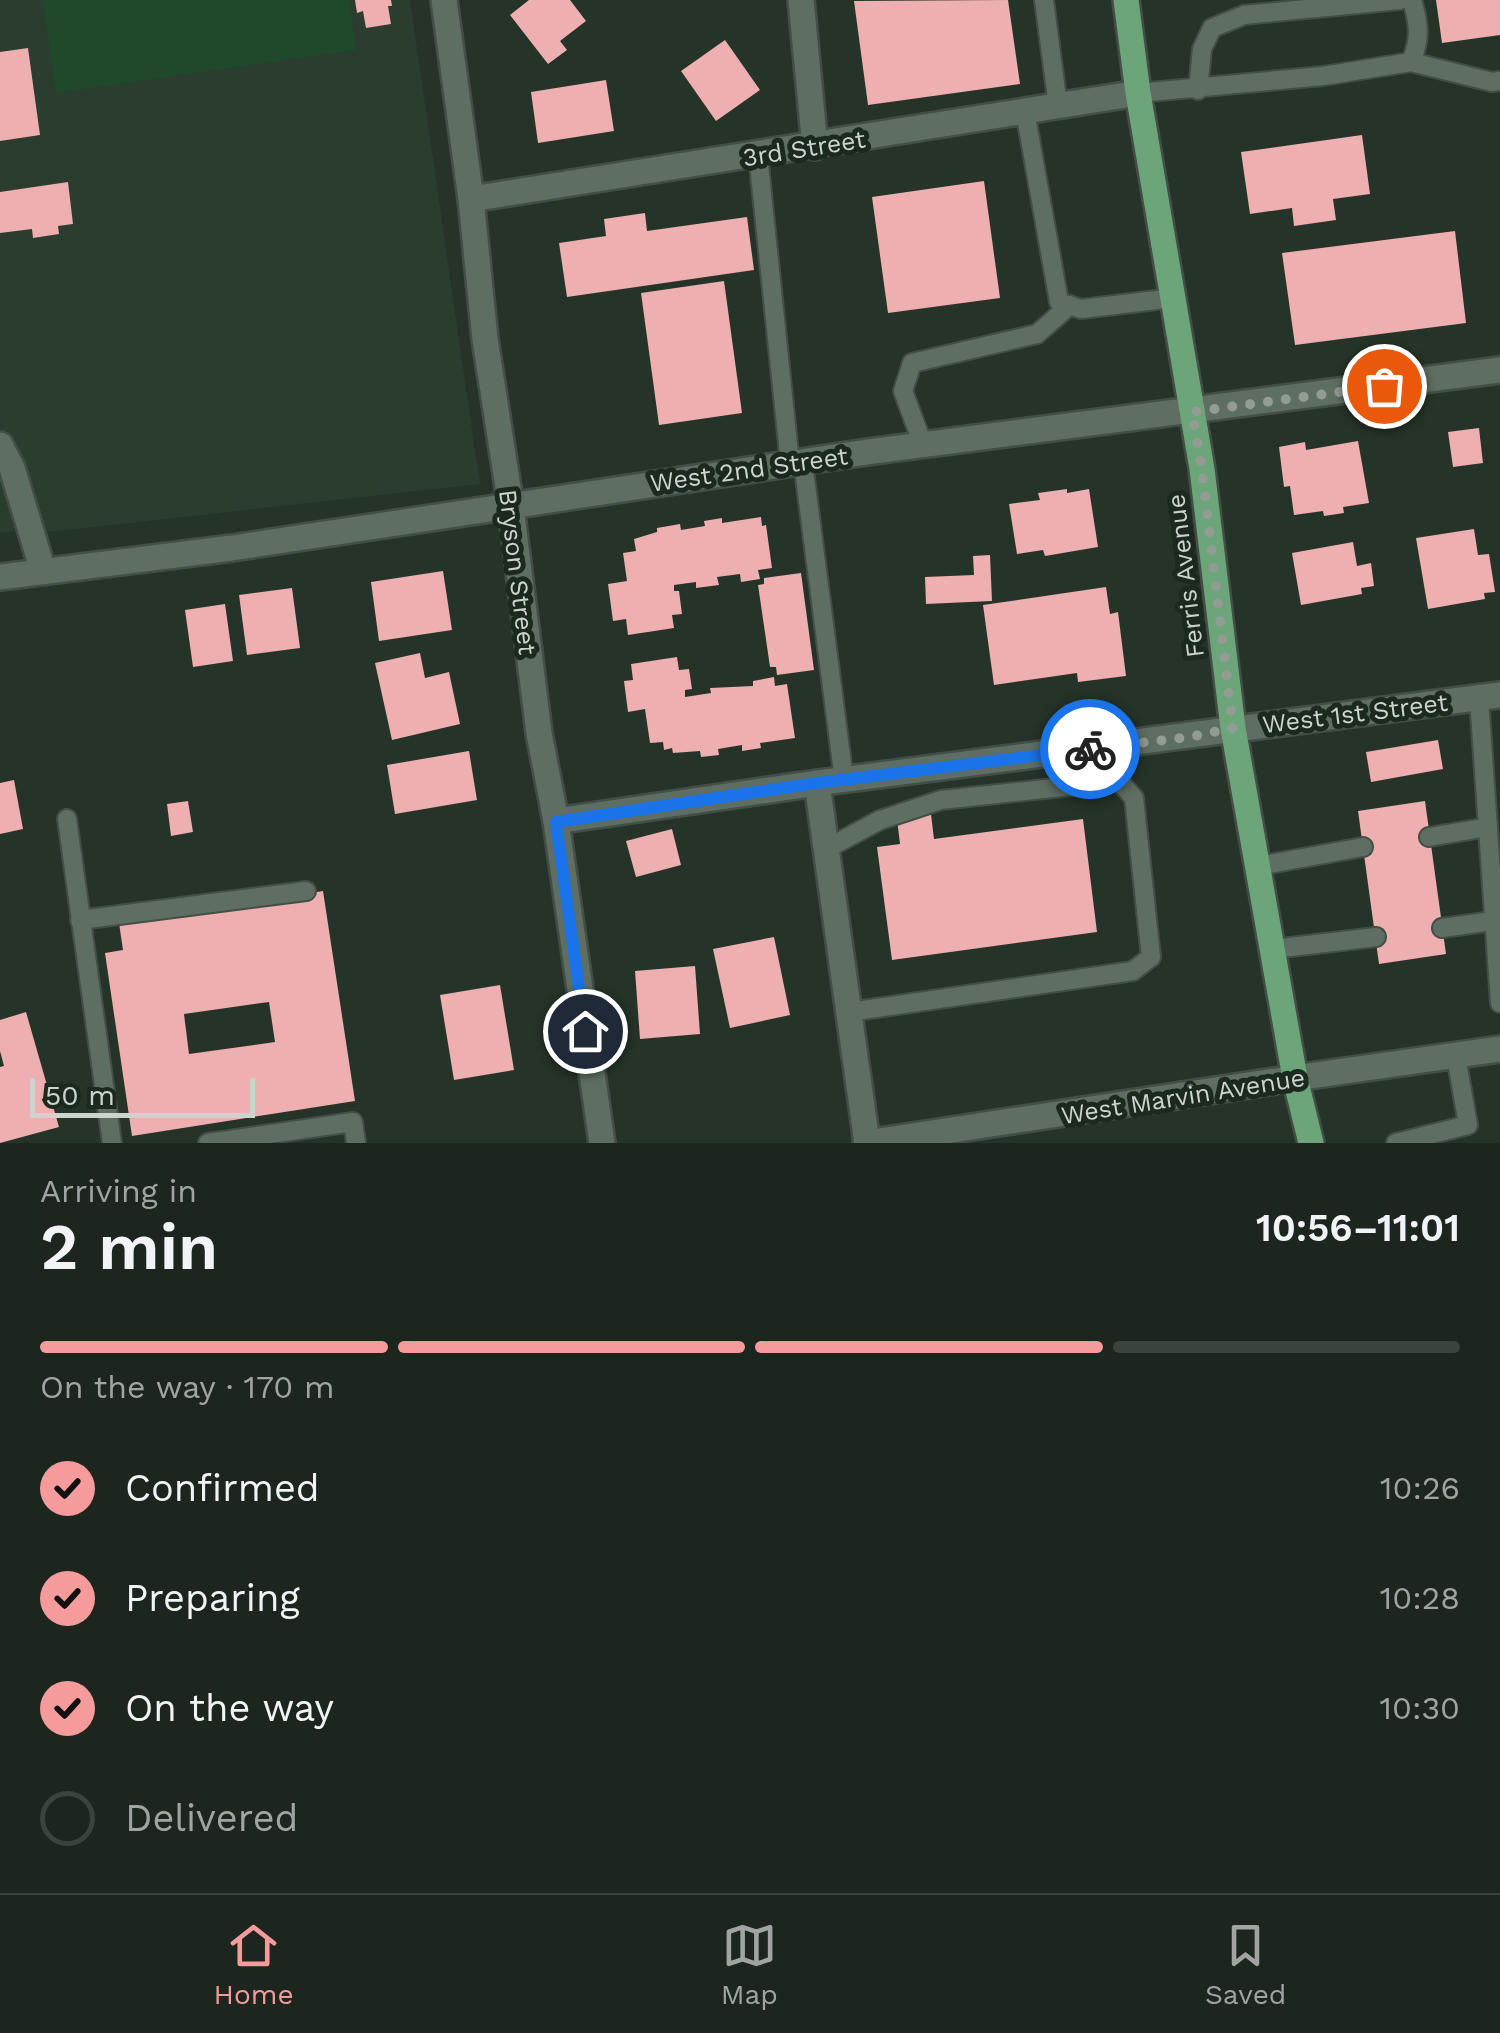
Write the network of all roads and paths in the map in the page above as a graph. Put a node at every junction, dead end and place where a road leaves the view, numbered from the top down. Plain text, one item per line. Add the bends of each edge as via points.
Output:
1 (444, 0) edge
2 (801, 0) edge
3 (1044, 0) edge
4 (1126, 0) edge
5 (1400, 0) edge
6 (1412, 0) edge
7 (1412, 62) junction
8 (1500, 81) edge
9 (1198, 90) junction
10 (1138, 92) junction
11 (1058, 106) junction
12 (1026, 111) junction
13 (815, 147) junction
14 (758, 155) junction
15 (470, 199) junction
16 (1173, 298) junction
17 (1070, 305) junction
18 (1500, 370) edge
19 (1192, 412) junction
20 (0, 444) edge
21 (923, 445) junction
22 (796, 463) junction
23 (510, 507) junction
24 (43, 571) junction
25 (0, 576) edge
26 (1490, 697) edge
27 (1233, 728) junction
28 (844, 780) junction
29 (817, 783) junction
30 (67, 819) dead end
31 (556, 822) junction
32 (1488, 827) junction
33 (1430, 837) dead end
34 (1363, 847) dead end
35 (826, 850) junction
36 (1258, 866) junction
37 (306, 890) dead end
38 (80, 920) junction
39 (1497, 921) edge
40 (1442, 928) dead end
41 (1376, 936) dead end
42 (1273, 950) junction
43 (1500, 1003) edge
44 (849, 1012) junction
45 (1500, 1049) edge
46 (1456, 1056) junction
47 (1296, 1078) junction
48 (1006, 1134) edge
49 (1430, 1139) edge
50 (112, 1143) edge
51 (208, 1143) edge
52 (356, 1143) edge
53 (602, 1143) edge
54 (866, 1143) edge
55 (1311, 1143) edge
56 (1396, 1143) edge

1 - 15 street, Bryson Street
2 - 13 street
3 - 11 lane
4 - 10 main road, Ferris Avenue
5 - 9 lane via 1244,15 1212,28 1202,48
6 - 7 lane via 1420,28
7 - 8 lane
7 - 9 lane
9 - 10 lane
10 - 11 street, 3rd Street
10 - 16 main road, Ferris Avenue
11 - 12 street, 3rd Street
12 - 13 street, 3rd Street
12 - 17 lane via 1059,302
13 - 14 street, 3rd Street
14 - 15 street, 3rd Street
14 - 22 lane
15 - 23 street, Bryson Street
16 - 17 lane
16 - 19 main road, Ferris Avenue
17 - 21 lane via 1037,334 912,363 903,391
18 - 19 street, West 2nd Street
19 - 21 street, West 2nd Street
19 - 27 main road, Ferris Avenue
20 - 24 street
21 - 22 street, West 2nd Street
22 - 23 street, West 2nd Street
22 - 28 lane
23 - 24 street, West 2nd Street
23 - 31 street, Bryson Street
24 - 25 street, West 2nd Street
26 - 27 street, West 1st Street
26 - 32 lane
27 - 28 street, West 1st Street
27 - 36 main road, Ferris Avenue
28 - 29 street, West 1st Street
29 - 31 street, West 1st Street
29 - 35 street
30 - 38 lane
31 - 53 street, Bryson Street
32 - 33 lane
32 - 39 lane
34 - 36 lane
35 - 44 street
35 - 44 lane via 880,820 941,800 1119,781 1134,798 1151,958 1134,970
36 - 42 main road, Ferris Avenue
37 - 38 lane
38 - 50 lane
39 - 40 lane
39 - 43 lane
41 - 42 lane
42 - 47 main road, Ferris Avenue
44 - 54 street
45 - 46 street, West Marvin Avenue
46 - 47 street, West Marvin Avenue
46 - 49 lane via 1468,1124
47 - 48 street, West Marvin Avenue
47 - 55 main road, Ferris Avenue
48 - 54 street, West Marvin Avenue
49 - 56 lane
51 - 52 lane via 353,1122

